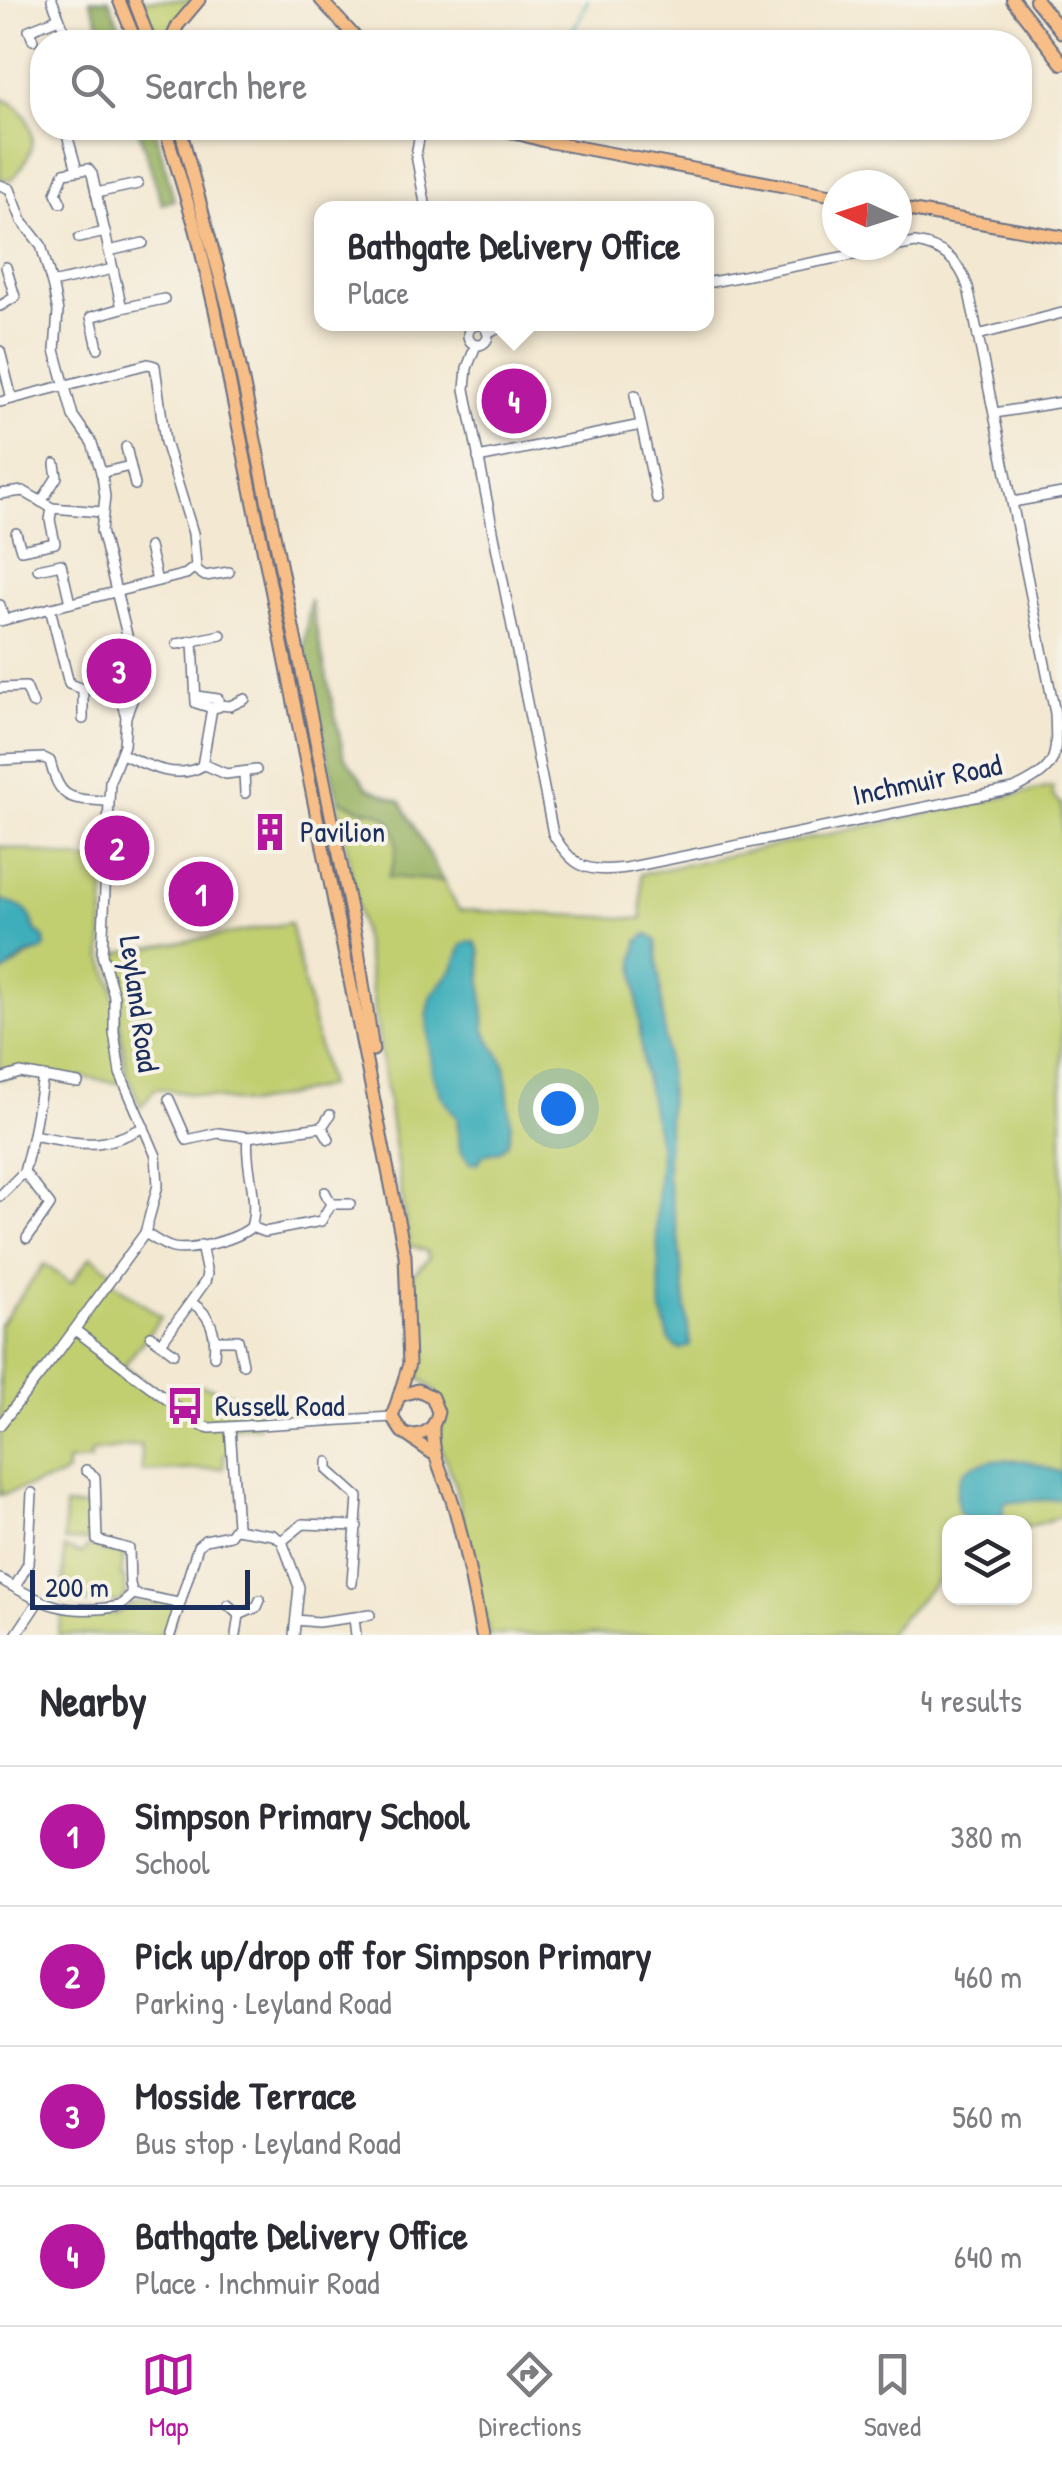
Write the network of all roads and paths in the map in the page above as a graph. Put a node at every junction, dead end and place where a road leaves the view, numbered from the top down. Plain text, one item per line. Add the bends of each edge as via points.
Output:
1 (52, 0) edge
2 (119, 0) edge
3 (134, 0) edge
4 (199, 0) edge
5 (321, 0) edge
6 (1013, 0) edge
7 (1036, 0) edge
8 (59, 18) junction
9 (29, 30) dead end
10 (64, 30) edge
11 (131, 30) edge
12 (145, 30) edge
13 (176, 30) edge
14 (349, 30) edge
15 (1062, 32) edge
16 (1062, 64) edge
17 (69, 140) edge
18 (170, 140) edge
19 (183, 140) edge
20 (418, 140) edge
21 (542, 140) edge
22 (77, 170) junction
23 (138, 184) dead end
24 (0, 185) edge
25 (124, 187) junction
26 (96, 193) junction
27 (822, 193) edge
28 (128, 200) dead end
29 (425, 201) edge
30 (61, 204) dead end
31 (912, 211) edge
32 (105, 232) junction
33 (79, 238) dead end
34 (1062, 238) edge
35 (143, 243) dead end
36 (109, 251) junction
37 (6, 267) dead end
38 (113, 270) junction
39 (714, 281) edge
40 (52, 283) junction
41 (147, 290) dead end
42 (164, 299) dead end
43 (150, 302) junction
44 (0, 306) edge
45 (122, 308) junction
46 (1062, 313) edge
47 (469, 331) edge
48 (491, 331) edge
49 (488, 332) joint
50 (978, 335) junction
51 (476, 345) junction
52 (98, 348) dead end
53 (0, 351) edge
54 (64, 386) junction
55 (635, 395) dead end
56 (12, 399) junction
57 (0, 402) edge
58 (1062, 402) edge
59 (995, 413) junction
60 (641, 425) junction
61 (126, 447) dead end
62 (478, 458) junction
63 (55, 464) dead end
64 (130, 466) junction
65 (102, 474) junction
66 (136, 485) dead end
67 (1062, 493) edge
68 (0, 494) edge
69 (657, 499) dead end
70 (41, 502) junction
71 (1013, 502) junction
72 (52, 508) junction
73 (102, 512) junction
74 (16, 533) dead end
75 (149, 547) dead end
76 (195, 569) junction
77 (38, 570) dead end
78 (229, 572) dead end
79 (158, 581) junction
80 (116, 592) junction
81 (70, 602) junction
82 (0, 604) edge
83 (50, 608) junction
84 (2, 620) edge
85 (221, 635) dead end
86 (193, 641) junction
87 (177, 644) dead end
88 (127, 645) junction
89 (0, 688) edge
90 (244, 699) dead end
91 (33, 704) dead end
92 (224, 708) junction
93 (1059, 712) edge
94 (126, 716) junction
95 (83, 718) dead end
96 (122, 754) junction
97 (0, 760) edge
98 (203, 764) junction
99 (256, 770) dead end
100 (244, 772) junction
101 (245, 793) dead end
102 (109, 801) junction
103 (43, 1077) junction
104 (0, 1078) edge
105 (78, 1082) dead end
106 (169, 1099) dead end
107 (330, 1114) dead end
108 (144, 1127) junction
109 (322, 1127) junction
110 (382, 1129) junction
111 (34, 1135) junction
112 (248, 1137) junction
113 (329, 1139) dead end
114 (24, 1172) junction
115 (326, 1192) dead end
116 (1, 1193) edge
117 (330, 1204) junction
118 (350, 1204) dead end
119 (251, 1227) junction
120 (144, 1233) junction
121 (27, 1238) dead end
122 (201, 1245) junction
123 (192, 1302) junction
124 (161, 1324) dead end
125 (75, 1330) junction
126 (171, 1330) junction
127 (152, 1336) dead end
128 (216, 1340) junction
129 (162, 1343) junction
130 (174, 1353) dead end
131 (214, 1356) dead end
132 (243, 1364) dead end
133 (408, 1364) junction
134 (418, 1390) junction
135 (399, 1396) junction
136 (392, 1416) junction
137 (0, 1425) edge
138 (433, 1426) junction
139 (230, 1428) junction
140 (411, 1435) junction
141 (432, 1453) junction
142 (328, 1462) dead end
143 (86, 1470) dead end
144 (32, 1493) dead end
145 (97, 1499) junction
146 (109, 1499) dead end
147 (32, 1517) junction
148 (44, 1517) dead end
149 (356, 1526) junction
150 (236, 1528) junction
151 (282, 1541) junction
152 (0, 1578) edge
153 (352, 1583) dead end
154 (15, 1587) junction
155 (133, 1594) junction
156 (260, 1600) dead end
157 (38, 1602) junction
158 (178, 1604) junction
159 (228, 1605) dead end
160 (239, 1615) junction
161 (370, 1615) dead end
162 (354, 1618) junction
163 (296, 1620) junction
164 (16, 1635) edge
165 (170, 1635) edge
166 (236, 1635) edge
167 (294, 1635) edge
168 (356, 1635) edge
169 (482, 1635) edge

1 - 8 street
2 - 11 main road
3 - 12 main road
4 - 13 main road
5 - 14 main road
6 - 16 highway
7 - 15 highway
8 - 9 street
8 - 10 street
17 - 22 street
18 - 110 main road via 216,310
19 - 110 main road via 228,307 349,904
20 - 29 street
21 - 27 main road
22 - 26 street via 88,169
22 - 30 street via 64,173 56,193
23 - 25 street
24 - 40 street, Leyland Road via 10,189 41,245
25 - 26 street
25 - 28 street
26 - 32 street
31 - 34 main road
32 - 33 street
32 - 36 street
35 - 36 street
36 - 38 street
37 - 44 street via 14,297
38 - 40 street
38 - 45 street
39 - 50 street, Inchmuir Road via 926,245 964,275
40 - 54 street, Leyland Road
41 - 43 street
42 - 43 street
43 - 45 street
45 - 52 street via 91,317
46 - 50 street
47 - 51 street, Inchmuir Road
48 - 49 street
49 - 51 street
50 - 59 street, Inchmuir Road
51 - 62 street, Inchmuir Road via 465,389
53 - 56 street
54 - 56 street
54 - 65 street, Leyland Road
54 - 76 street via 148,364 158,370 164,438 192,534
55 - 60 street
56 - 57 street
58 - 59 street
59 - 71 street, Inchmuir Road
60 - 62 street
60 - 69 street
61 - 64 street
62 - 93 street, Inchmuir Road via 553,834 568,858 582,866 626,868 1014,789 1042,774 1057,752
63 - 70 street via 57,477
64 - 65 street
64 - 66 street
65 - 73 street, Leyland Road
67 - 71 street
68 - 70 street via 24,491
70 - 72 street
71 - 93 street, Inchmuir Road
72 - 73 street
72 - 74 street via 55,543 21,550
73 - 80 street, Leyland Road via 100,532
75 - 79 street
76 - 78 street via 204,576
76 - 79 street
77 - 81 street via 61,564
79 - 80 street
80 - 81 street
80 - 88 street, Leyland Road
81 - 83 street
82 - 84 street
83 - 84 street
83 - 95 street via 70,684 83,689
85 - 86 street
86 - 87 street
86 - 92 street via 197,705
88 - 94 street, Leyland Road via 118,687
88 - 94 street, Leyland Road via 136,682
89 - 91 street via 26,687
90 - 92 street
92 - 98 street
94 - 96 street, Leyland Road
96 - 98 street via 179,772
96 - 102 street, Leyland Road
97 - 102 street via 44,758 62,793
98 - 100 street via 226,774
99 - 100 street
100 - 101 street
102 - 108 street, Leyland Road via 102,954 114,996 120,1074
103 - 104 street
103 - 105 street
103 - 111 street
106 - 112 street via 187,1140 198,1132
107 - 109 street
108 - 111 street via 94,1145
108 - 120 street, Leyland Road via 158,1170
109 - 112 street
109 - 113 street
110 - 133 main road via 406,1255
111 - 114 street
112 - 119 street
114 - 116 street
114 - 121 street via 50,1205
115 - 117 street
117 - 118 street
117 - 119 street via 321,1221 264,1232
119 - 122 street
120 - 122 street via 175,1248
120 - 125 street, Leyland Road
122 - 123 street via 207,1274
123 - 126 street
123 - 128 street via 208,1317
124 - 126 street
125 - 137 street, Leyland Road
125 - 139 street via 202,1426
126 - 129 street
127 - 129 street
128 - 131 street
128 - 132 street via 238,1340
129 - 130 street
133 - 134 main road
133 - 135 main road
134 - 135 main road
134 - 138 main road via 436,1404
135 - 136 main road
136 - 139 street
136 - 140 main road
138 - 140 main road
138 - 141 main road
139 - 150 street
140 - 141 main road
141 - 169 main road via 454,1504
142 - 149 street via 328,1470 358,1496
143 - 145 street via 95,1477
144 - 147 street
145 - 146 street
145 - 155 street via 96,1540 128,1549
147 - 148 street
147 - 154 street via 28,1564
149 - 151 street via 303,1524
149 - 153 street
150 - 151 street
150 - 158 street via 198,1546
151 - 163 street via 299,1587
152 - 154 street
154 - 157 street
155 - 157 street via 108,1608
155 - 158 street
156 - 160 street
157 - 164 street
158 - 165 street
159 - 160 street
160 - 166 street
161 - 162 street
162 - 163 street
162 - 168 street
163 - 167 street

